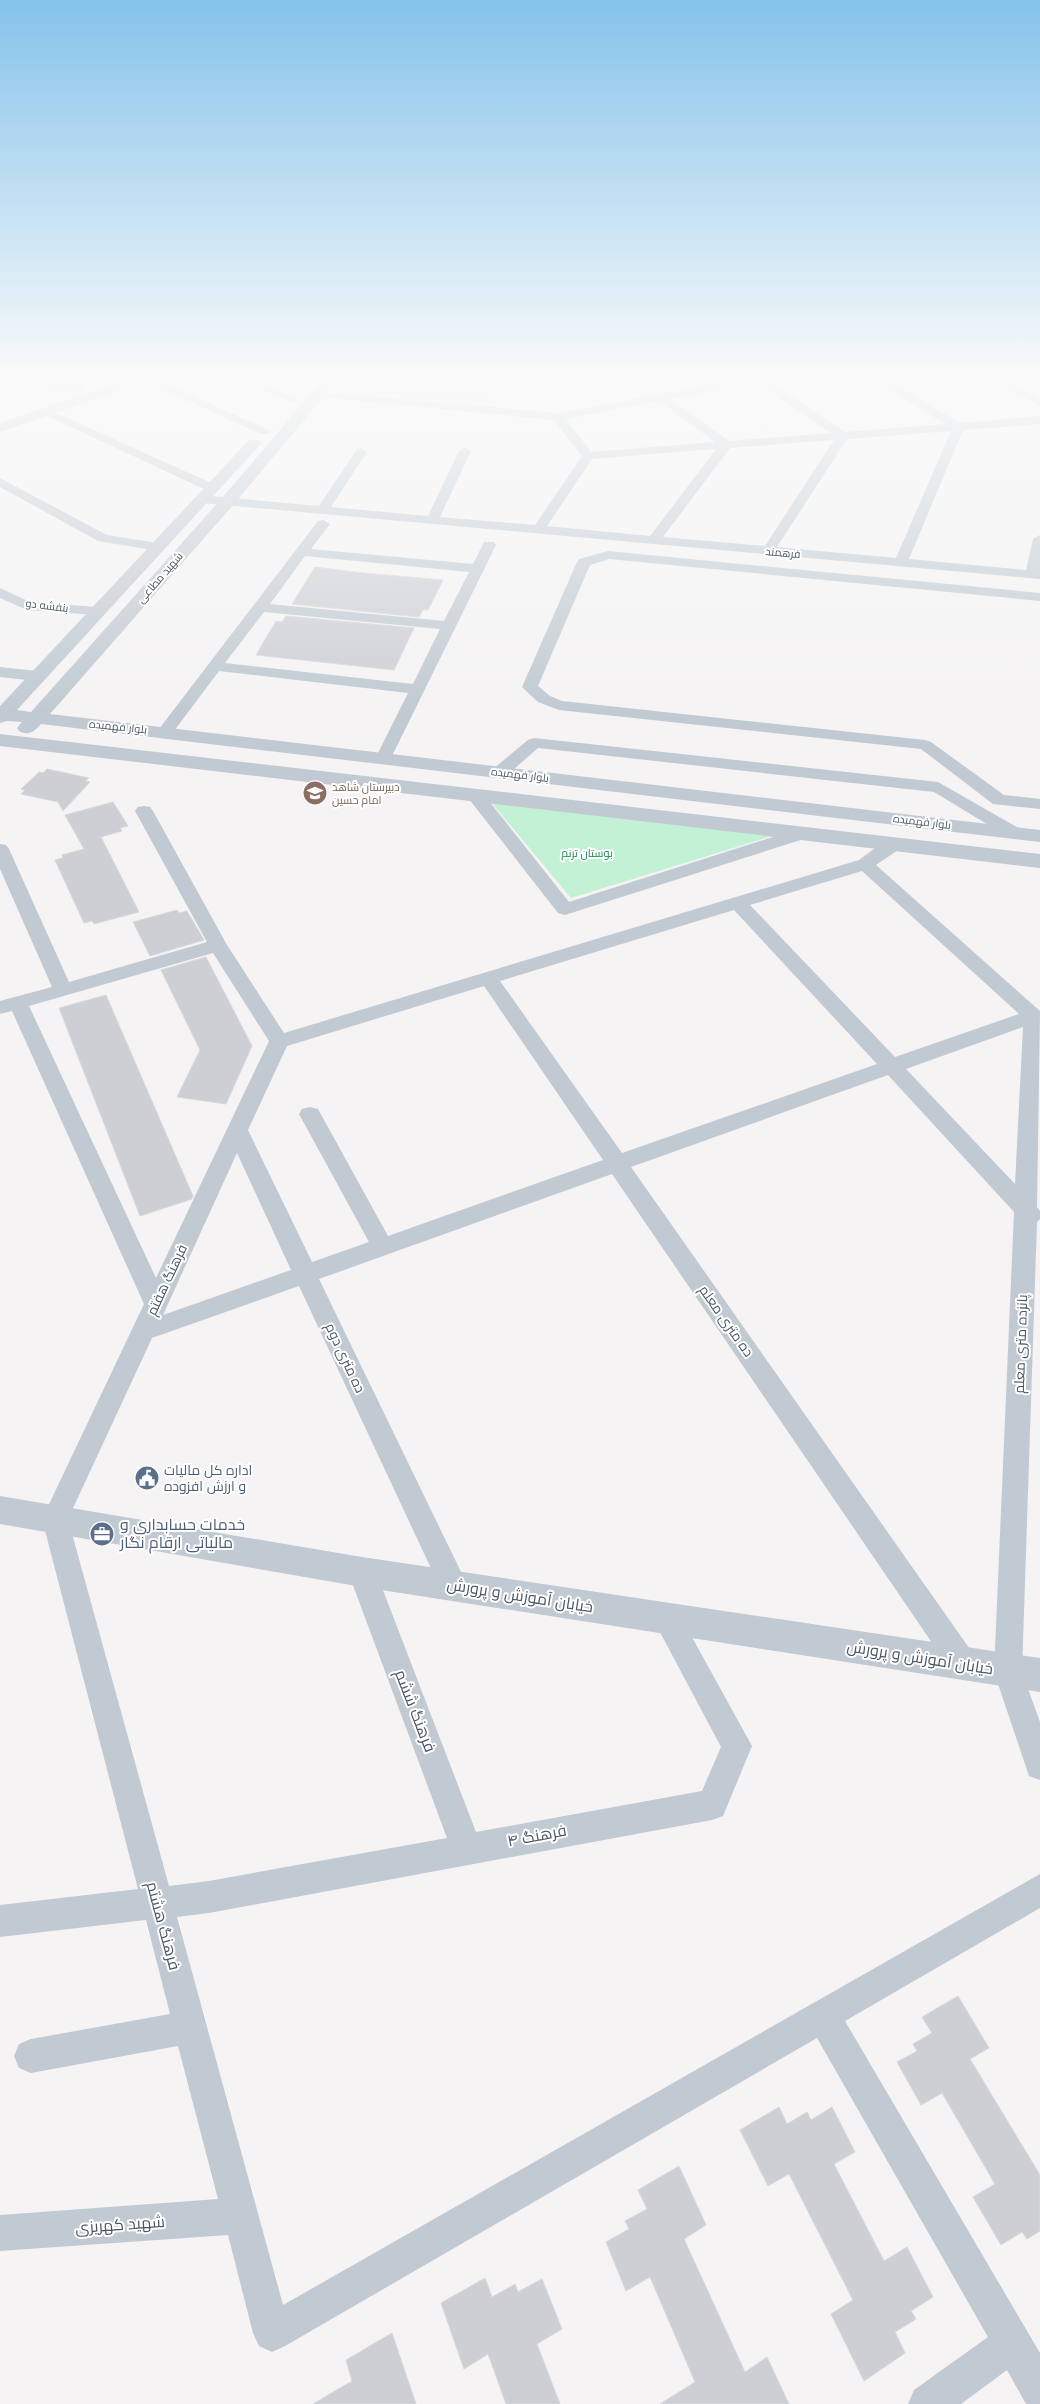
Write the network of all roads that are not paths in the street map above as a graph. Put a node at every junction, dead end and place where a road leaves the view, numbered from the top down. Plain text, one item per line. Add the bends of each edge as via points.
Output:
1 (10, 487) edge
2 (196, 487) edge
3 (212, 487) edge
4 (238, 487) edge
5 (340, 487) edge
6 (448, 487) edge
7 (567, 487) edge
8 (694, 487) edge
9 (809, 487) edge
10 (933, 487) edge
11 (207, 493) junction
12 (228, 501) junction
13 (323, 516) junction
14 (432, 520) junction
15 (538, 530) junction
16 (1040, 539) edge
17 (654, 540) junction
18 (489, 544) dead end
19 (158, 547) junction
20 (303, 552) junction
21 (768, 552) junction
22 (853, 559) junction
23 (901, 563) junction
24 (476, 570) junction
25 (1036, 575) edge
26 (850, 579) junction
27 (0, 592) edge
28 (1040, 597) edge
29 (16, 601) junction
30 (0, 607) edge
31 (260, 608) junction
32 (97, 611) junction
33 (449, 626) junction
34 (215, 666) junction
35 (0, 672) edge
36 (37, 676) junction
37 (418, 688) junction
38 (1, 715) edge
39 (37, 718) junction
40 (165, 732) junction
41 (4, 745) edge
42 (384, 757) junction
43 (499, 772) junction
44 (475, 795) junction
45 (1040, 804) edge
46 (144, 811) dead end
47 (804, 834) junction
48 (1016, 834) junction
49 (1040, 836) edge
50 (895, 844) junction
51 (0, 849) edge
52 (1040, 861) edge
53 (865, 864) junction
54 (737, 902) junction
55 (218, 945) junction
56 (488, 977) junction
57 (62, 990) junction
58 (9, 1005) edge
59 (1037, 1019) edge
60 (278, 1040) junction
61 (891, 1067) junction
62 (310, 1114) dead end
63 (236, 1130) junction
64 (617, 1164) junction
65 (1033, 1217) edge
66 (383, 1247) junction
67 (305, 1274) junction
68 (156, 1304) junction
69 (142, 1332) junction
70 (0, 1510) edge
71 (55, 1519) junction
72 (362, 1572) junction
73 (453, 1585) junction
74 (667, 1619) junction
75 (964, 1665) junction
76 (1024, 1673) edge
77 (1040, 1766) edge
78 (467, 1849) junction
79 (1040, 1890) edge
80 (156, 1904) junction
81 (0, 1921) edge
82 (823, 2016) junction
83 (190, 2027) junction
84 (31, 2056) dead end
85 (240, 2216) junction
86 (0, 2234) edge
87 (1013, 2343) junction
88 (1040, 2390) edge
89 (928, 2404) edge

1 - 19 street via 103,538
2 - 11 street
3 - 11 street, شهید مطاعی
4 - 12 street, شهید مطاعی
5 - 13 street
6 - 14 street
7 - 15 street
8 - 17 street
9 - 21 street
10 - 23 street
11 - 12 street, فرهمند
11 - 19 street, شهید مطاعی
12 - 13 street, فرهمند
12 - 39 street, شهید مطاعی
13 - 14 street, فرهمند
13 - 20 street
14 - 15 street, فرهمند
15 - 17 street, فرهمند
16 - 25 street
17 - 21 street, فرهمند
18 - 24 street
19 - 32 street, شهید مطاعی
20 - 24 street
20 - 31 street
21 - 22 street, فرهمند
22 - 23 street, فرهمند
22 - 26 street
23 - 25 street, فرهمند
24 - 33 street
26 - 28 street
26 - 45 street via 608,555 584,562 530,687 544,699 559,705 925,745 999,800
27 - 29 street, بنفشه دو
29 - 30 street
29 - 32 street, بنفشه دو via 27,606
31 - 33 street
31 - 34 street
32 - 36 street, شهید مطاعی
33 - 37 street
34 - 37 street
34 - 40 street
35 - 36 street
36 - 38 street, شهید مطاعی
37 - 42 street
38 - 39 street, بلوار فهمیده
39 - 40 street, بلوار فهمیده
39 - 41 street, شهید مطاعی
40 - 42 street, بلوار فهمیده
41 - 44 street, بلوار فهمیده
42 - 43 street, بلوار فهمیده
43 - 48 street, بلوار فهمیده
43 - 48 street via 534,743 938,788
44 - 47 street, بلوار فهمیده
44 - 47 street via 565,909
46 - 55 street
47 - 50 street, بلوار فهمیده
48 - 49 street, بلوار فهمیده
50 - 52 street, بلوار فهمیده
50 - 53 street
51 - 57 street
53 - 54 street
53 - 59 street
54 - 56 street
54 - 61 street
55 - 57 street
55 - 60 street
56 - 60 street
56 - 64 street, ده متری معلم
57 - 58 street
58 - 68 street
59 - 61 street
59 - 65 street, پانزده متری معلم
60 - 63 street, فرهنگ هفتم
61 - 64 street
61 - 65 street
62 - 66 street
63 - 67 street, ده متری دوم
63 - 68 street, فرهنگ هفتم
64 - 66 street
64 - 75 street, ده متری معلم
65 - 76 street, پانزده متری معلم
66 - 67 street
67 - 69 street
67 - 73 street, ده متری دوم
68 - 69 street, فرهنگ هفتم
69 - 71 street, فرهنگ هفتم
70 - 71 street, خیابان آموزش و پرورش
71 - 72 street, خیابان آموزش و پرورش
71 - 80 street, فرهنگ هشتم
72 - 73 street, خیابان آموزش و پرورش
72 - 78 street, فرهنگ ششم
73 - 74 street, خیابان آموزش و پرورش
74 - 75 street, خیابان آموزش و پرورش
74 - 78 street, فرهنگ ۴ via 737,1746 712,1805
75 - 76 street, خیابان آموزش و پرورش
76 - 77 street
78 - 80 street, فرهنگ ۴
79 - 82 street
80 - 81 street, فرهنگ ۴
80 - 83 street, فرهنگ هشتم
82 - 85 street, فرهنگ هشتم via 272,2333
82 - 87 street
83 - 84 street
83 - 85 street, فرهنگ هشتم
85 - 86 street, شهید کهریزی
87 - 88 street
87 - 89 street

